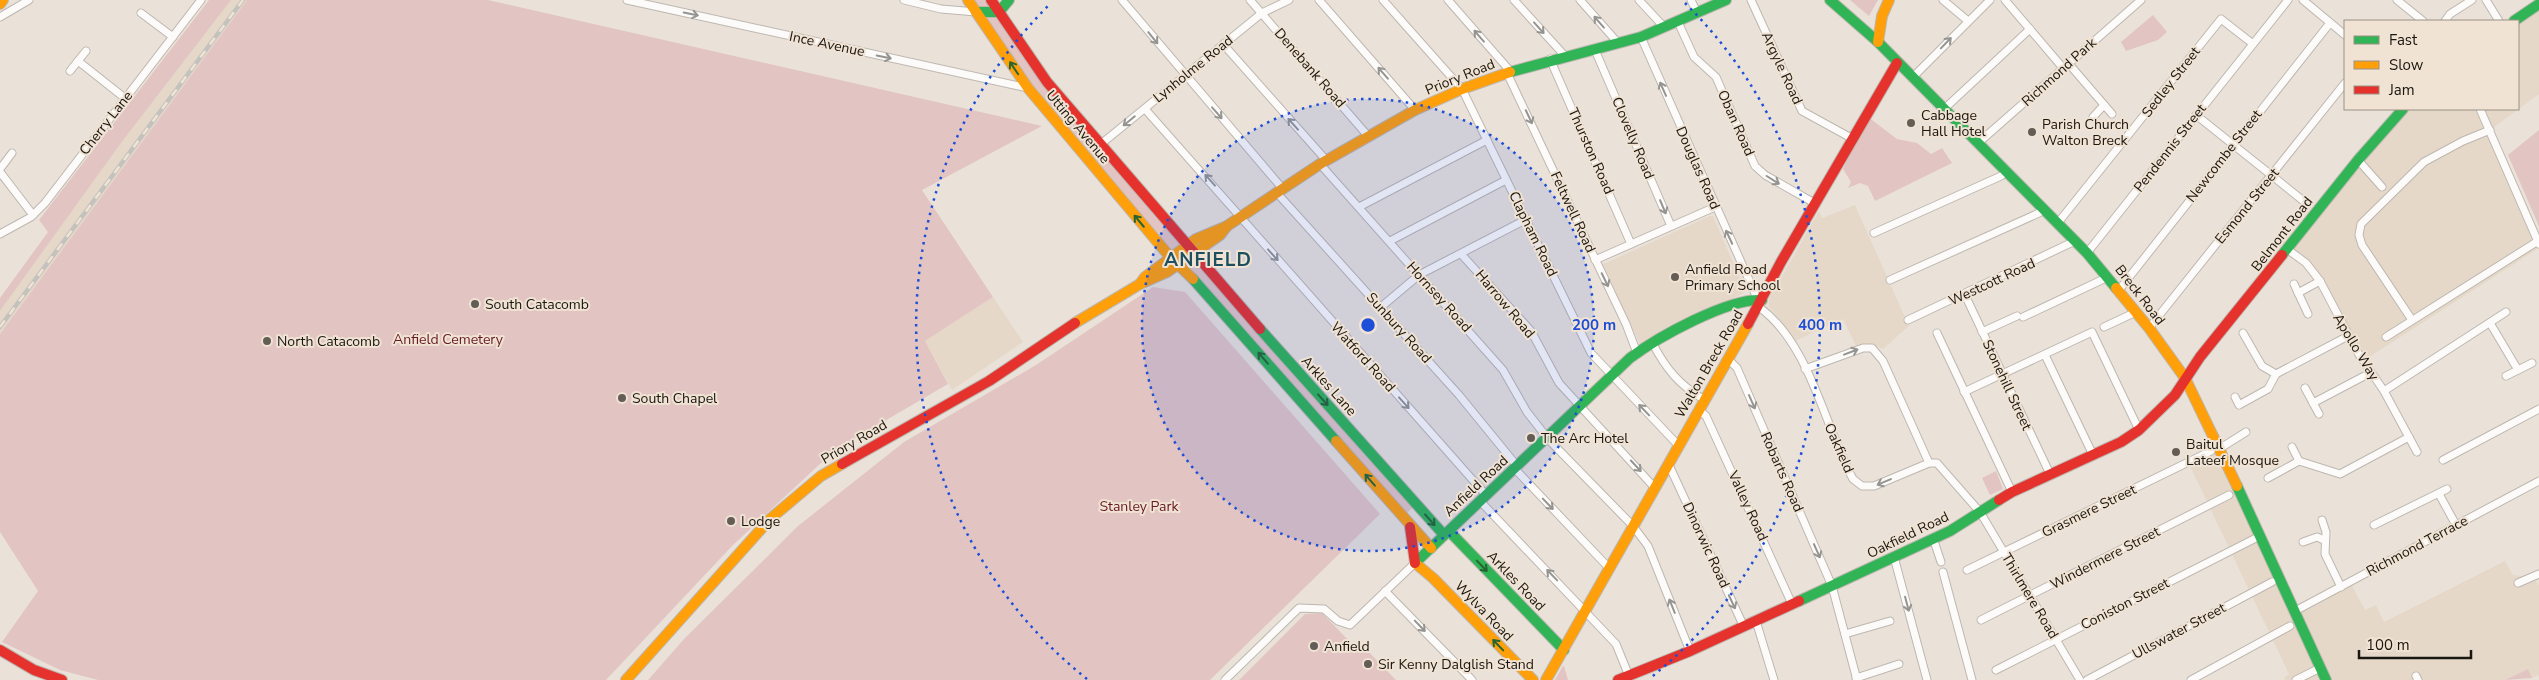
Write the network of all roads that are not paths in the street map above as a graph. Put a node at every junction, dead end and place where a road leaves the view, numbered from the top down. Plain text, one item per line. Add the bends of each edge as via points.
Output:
1 (3, 0) edge
2 (29, 0) edge
3 (202, 0) edge
4 (627, 0) edge
5 (904, 0) edge
6 (968, 0) edge
7 (990, 0) edge
8 (1009, 0) edge
9 (1122, 0) edge
10 (1250, 0) edge
11 (1289, 0) edge
12 (1319, 0) edge
13 (1383, 0) edge
14 (1448, 0) edge
15 (1514, 0) edge
16 (1580, 0) edge
17 (1639, 0) edge
18 (1690, 0) edge
19 (1726, 0) edge
20 (1751, 0) edge
21 (1830, 0) edge
22 (1889, 0) edge
23 (1943, 0) edge
24 (1990, 0) edge
25 (2005, 0) edge
26 (2141, 0) edge
27 (2288, 0) edge
28 (2303, 0) edge
29 (2397, 0) edge
30 (2472, 0) edge
31 (2486, 0) edge
32 (0, 4) edge
33 (2539, 4) edge
34 (976, 12) junction
35 (987, 12) junction
36 (999, 12) junction
37 (141, 13) dead end
38 (1262, 13) junction
39 (1697, 13) junction
40 (0, 18) edge
41 (2422, 20) edge
42 (2446, 20) edge
43 (2498, 20) edge
44 (2515, 20) edge
45 (1968, 21) junction
46 (1678, 22) junction
47 (2330, 23) junction
48 (986, 26) junction
49 (1664, 27) junction
50 (2030, 28) junction
51 (2344, 34) edge
52 (173, 37) junction
53 (1641, 37) junction
54 (1878, 42) junction
55 (1222, 44) junction
56 (1618, 44) junction
57 (2253, 44) junction
58 (1595, 50) junction
59 (86, 51) dead end
60 (1565, 56) junction
61 (1550, 60) junction
62 (78, 61) junction
63 (1897, 63) junction
64 (2066, 66) junction
65 (70, 71) dead end
66 (1509, 72) junction
67 (1185, 76) junction
68 (1912, 78) junction
69 (2344, 84) edge
70 (1028, 88) junction
71 (1462, 89) junction
72 (126, 98) junction
73 (2104, 105) junction
74 (1145, 109) junction
75 (1415, 110) junction
76 (1943, 110) junction
77 (2402, 110) edge
78 (2480, 110) edge
79 (2112, 114) dead end
80 (2196, 115) junction
81 (2093, 117) dead end
82 (2490, 130) junction
83 (1368, 136) junction
84 (1853, 139) junction
85 (1487, 140) junction
86 (1101, 144) junction
87 (1978, 144) junction
88 (2234, 144) junction
89 (12, 154) dead end
90 (2358, 160) junction
91 (1323, 162) junction
92 (0, 171) edge
93 (2006, 172) junction
94 (2272, 175) junction
95 (1506, 180) junction
96 (2382, 187) dead end
97 (1280, 190) junction
98 (2306, 203) dead end
99 (1816, 204) junction
100 (1715, 206) junction
101 (1359, 207) junction
102 (2043, 210) junction
103 (33, 215) junction
104 (1241, 218) junction
105 (1525, 220) junction
106 (2057, 224) junction
107 (1671, 226) junction
108 (1874, 233) dead end
109 (0, 234) edge
110 (1390, 241) junction
111 (2075, 242) junction
112 (2538, 242) edge
113 (1631, 244) junction
114 (1191, 250) junction
115 (2287, 250) junction
116 (2087, 253) junction
117 (1462, 254) junction
118 (1595, 260) junction
119 (1174, 261) junction
120 (1419, 275) junction
121 (2108, 276) junction
122 (1890, 280) dead end
123 (2320, 281) junction
124 (2294, 284) dead end
125 (2119, 290) junction
126 (2298, 294) junction
127 (1965, 295) junction
128 (1759, 301) junction
129 (1380, 307) junction
130 (2136, 312) junction
131 (2506, 312) dead end
132 (2308, 314) dead end
133 (1908, 320) dead end
134 (2412, 320) junction
135 (2490, 322) junction
136 (2104, 327) dead end
137 (2149, 328) junction
138 (1982, 332) junction
139 (1937, 333) dead end
140 (2243, 333) dead end
141 (2348, 336) junction
142 (2386, 337) dead end
143 (1653, 344) junction
144 (1636, 353) junction
145 (2045, 354) junction
146 (1729, 360) junction
147 (2532, 363) dead end
148 (1805, 369) junction
149 (2518, 370) junction
150 (2002, 373) junction
151 (2370, 373) junction
152 (2276, 374) junction
153 (1610, 375) junction
154 (2506, 376) dead end
155 (2185, 378) junction
156 (2305, 388) dead end
157 (2384, 391) junction
158 (1964, 392) junction
159 (2234, 398) dead end
160 (1705, 400) junction
161 (2313, 403) junction
162 (1579, 405) junction
163 (2539, 409) edge
164 (1699, 410) junction
165 (2319, 414) dead end
166 (2139, 430) junction
167 (2246, 432) dead end
168 (1548, 436) junction
169 (2409, 437) junction
170 (1678, 445) junction
171 (2292, 447) dead end
172 (2215, 450) junction
173 (2417, 452) dead end
174 (2093, 455) junction
175 (2444, 460) dead end
176 (2299, 461) junction
177 (1668, 463) junction
178 (1929, 463) junction
179 (1516, 468) junction
180 (2050, 474) junction
181 (2268, 478) dead end
182 (2539, 481) edge
183 (1654, 487) junction
184 (2447, 489) dead end
185 (2012, 492) junction
186 (2229, 494) dead end
187 (2439, 494) junction
188 (1483, 498) junction
189 (1980, 512) junction
190 (2322, 520) dead end
191 (2374, 525) dead end
192 (2456, 525) junction
193 (1633, 526) junction
194 (1410, 527) junction
195 (1446, 533) junction
196 (1933, 538) junction
197 (2254, 539) dead end
198 (2324, 540) junction
199 (2303, 542) dead end
200 (1431, 548) junction
201 (2004, 553) junction
202 (1894, 557) junction
203 (1941, 562) dead end
204 (1415, 563) junction
205 (1610, 569) junction
206 (1967, 570) dead end
207 (1943, 572) dead end
208 (2539, 574) edge
209 (2272, 582) dead end
210 (2518, 584) dead end
211 (1832, 586) junction
212 (2341, 587) junction
213 (1385, 591) junction
214 (2030, 596) junction
215 (1792, 605) junction
216 (1586, 610) junction
217 (2295, 611) junction
218 (1981, 620) dead end
219 (1756, 621) junction
220 (1890, 621) dead end
221 (2290, 626) dead end
222 (1744, 627) junction
223 (1845, 634) junction
224 (2056, 640) junction
225 (0, 650) edge
226 (1564, 650) junction
227 (1690, 651) junction
228 (0, 660) edge
229 (1899, 664) dead end
230 (2320, 668) junction
231 (1996, 670) dead end
232 (1629, 678) edge
233 (1857, 679) edge
234 (42, 680) edge
235 (62, 680) edge
236 (626, 680) edge
237 (1225, 680) edge
238 (1472, 680) edge
239 (1533, 680) edge
240 (1546, 680) edge
241 (1618, 680) edge
242 (1774, 680) edge
243 (1927, 680) edge
244 (1972, 680) edge
245 (2080, 680) edge
246 (2087, 680) edge
247 (2191, 680) edge
248 (2296, 680) edge
249 (2326, 680) edge

1 - 32 main road
2 - 40 street
3 - 52 street, Cherry Lane
4 -> 70 street, Ince Avenue
5 - 34 street via 941,9
6 - 34 main road, Utting Avenue
7 - 35 main road
7 - 36 main road, Utting Avenue
8 - 36 main road
9 -> 67 street, Sunbury Road
10 - 38 street, Denebank Road
11 - 38 street, Lynholme Road
75 -> 12 street
13 - 71 street, Clapham Road
66 -> 14 street, Feltwell Road
15 -> 60 street
56 -> 16 street
17 - 49 street
18 - 39 street
19 - 39 main road, Priory Road
20 - 84 street, Argyle Road via 1802,111
21 - 54 main road, Breck Road
22 - 54 main road via 1882,16
23 - 45 street
24 - 45 street
25 - 50 street
26 - 64 street, Richmond Park
27 - 57 street, Pendennis Street
28 - 47 street
29 - 41 street
30 - 42 street
31 - 43 street
33 - 44 main road
34 - 35 main road
34 - 48 main road, Utting Avenue
35 - 36 main road
35 - 48 main road
36 - 86 main road, Utting Avenue via 1047,82
37 - 52 street
38 - 55 street, Lynholme Road
38 - 83 street, Denebank Road
39 - 46 main road, Priory Road
68 -> 45 street
46 - 49 main road, Priory Road
46 -> 99 street, Oban Road via 1694,57 1716,78 1755,166
47 - 51 street
47 - 88 street, Newcombe Street
70 -> 48 main road, Utting Avenue
49 - 53 main road, Priory Road
50 - 64 street
50 - 76 street
52 - 72 street, Cherry Lane
53 - 56 main road, Priory Road
100 -> 53 street, Douglas Road
54 - 63 main road, Breck Road
55 - 67 street, Lynholme Road
91 -> 55 street, Hornsey Road
56 - 58 main road, Priory Road
57 - 80 street, Pendennis Street
57 - 106 street, Sedley Street via 2221,19
58 - 60 main road, Priory Road
58 -> 107 street, Clovelly Road
59 - 62 street
60 - 61 main road, Priory Road
61 - 66 main road, Priory Road
61 - 113 street, Thurston Road
62 - 65 street
62 - 72 street
63 - 68 main road, Breck Road
63 - 84 main road, Walton Breck Road
64 - 73 street
64 - 87 street, Richmond Park
66 - 71 main road, Priory Road
66 -> 118 street, Feltwell Road
67 - 74 street, Lynholme Road
67 -> 97 street, Sunbury Road
68 - 76 main road, Breck Road
69 - 94 street, Esmond Street
119 -> 70 main road, Utting Avenue
71 - 75 main road, Priory Road
71 - 85 street, Clapham Road
72 - 103 street, Cherry Lane
73 - 79 street
73 - 81 street
74 -> 86 street, Lynholme Road
104 -> 74 street, Watford Road
75 - 83 main road, Priory Road
76 - 87 main road, Breck Road
77 - 90 main road, Belmont Road
78 - 82 street
80 - 88 street
80 - 116 street, Pendennis Street
82 - 112 street
82 - 134 street via 2424,162 2361,224 2359,235 2362,245
83 - 91 main road, Priory Road
84 - 99 main road, Walton Breck Road
85 - 95 street, Clapham Road
85 - 101 street
86 - 114 main road, Utting Avenue
87 - 93 main road, Breck Road
88 - 94 street
88 - 125 street, Newcombe Street
89 - 92 street
90 - 96 street
90 - 115 main road, Belmont Road
91 - 97 main road, Priory Road
91 - 101 street, Hornsey Road
92 - 103 street
93 - 102 main road, Breck Road
93 - 108 street
94 - 98 street
94 - 137 street, Esmond Street
95 - 105 street, Clapham Road
95 - 110 street
97 - 104 main road, Priory Road
97 - 129 street, Sunbury Road
99 - 128 main road, Walton Breck Road
100 - 107 street
128 -> 100 street, Douglas Road
101 - 110 street, Hornsey Road
102 - 106 main road, Breck Road
102 - 122 street
103 - 109 street, Cherry Lane
104 - 114 main road, Priory Road via 1227,226 1220,235
104 -> 188 street, Watford Road
105 - 117 street
105 - 153 street, Clapham Road via 1591,353
106 - 111 main road, Breck Road
107 - 113 street
110 - 120 street, Hornsey Road
111 - 116 main road, Breck Road
111 - 127 street, Westcott Road
112 - 134 street
113 - 118 street
114 - 119 main road, Priory Road
114 -> 195 main road, Arkles Lane
115 - 123 street, Apollo Way via 2306,263
115 - 155 main road, Belmont Road
116 - 121 main road, Breck Road
117 - 120 street
117 - 162 street, Harrow Road via 1531,331 1559,383
118 -> 144 street, Feltwell Road via 1626,324
194 -> 119 main road
119 - 236 main road, Priory Road via 989,381 821,476 770,520
120 - 129 street
120 - 168 street, Hornsey Road via 1503,370 1527,412
121 - 125 main road, Breck Road
121 - 138 street
123 - 126 street
123 - 141 street, Apollo Way
124 - 126 street
125 - 130 main road, Breck Road
126 - 132 street
127 - 133 street, Westcott Road
127 - 138 street, Stonehill Street
128 - 143 main road, Anfield Road via 1735,304
128 - 146 main road, Walton Breck Road
128 - 148 street, Oakfield via 1798,352
129 - 179 street, Sunbury Road via 1459,395
130 - 136 street
130 - 137 main road, Breck Road
131 - 135 street
134 - 142 street
135 - 149 street
135 - 157 street
137 - 155 main road, Breck Road
138 - 150 street, Stonehill Street
139 - 158 street
140 - 152 street via 2262,366
141 - 151 street, Apollo Way
141 - 152 street
143 - 144 main road, Anfield Road
143 - 160 street via 1665,366 1680,383
144 - 153 main road, Anfield Road
145 - 150 street
145 - 166 street via 2092,332
145 - 174 street
146 - 160 main road, Walton Breck Road
146 -> 211 street, Robarts Road via 1737,368
147 - 149 street
148 -> 178 street via 1863,348 1872,348 1883,361
178 -> 148 street, Oakfield via 1874,486 1862,486 1846,467
149 - 154 street
150 - 158 street
150 - 180 street, Stonehill Street
151 - 157 street, Apollo Way
151 - 161 street
152 - 159 street via 2268,389 2239,405
153 - 162 main road, Anfield Road
170 -> 153 street, Clapham Road
155 - 166 main road, Oakfield Road via 2175,396
155 - 172 main road, Breck Road
156 - 161 street
157 - 169 street, Apollo Way
158 - 185 street
160 - 164 main road, Walton Breck Road
161 - 165 street
162 - 168 main road, Anfield Road
162 -> 183 street, Harrow Road
163 - 175 street
164 - 170 main road, Walton Breck Road
164 - 215 street, Valley Road via 1706,416
166 - 174 main road, Oakfield Road
167 - 172 street, Grasmere Street
168 - 179 main road, Anfield Road
168 - 193 street, Hornsey Road
169 - 173 street, Apollo Way
169 - 176 street via 2340,474
170 - 177 main road, Walton Breck Road
171 - 176 street
172 - 201 street, Grasmere Street
172 - 217 main road, Breck Road
174 - 180 main road, Oakfield Road
176 - 181 street
177 - 183 main road, Walton Breck Road
177 -> 222 street, Dinorwic Road
178 - 189 street via 1937,463
179 - 188 main road, Anfield Road
179 -> 205 street, Sunbury Road
180 - 185 main road, Oakfield Road
182 - 192 street, Richmond Terrace
183 - 193 main road, Walton Breck Road
184 - 187 street
185 - 189 main road, Oakfield Road
186 - 214 street, Windermere Street
187 - 191 street
187 - 192 street
188 - 195 main road, Anfield Road
216 -> 188 street, Watford Road
189 - 196 main road, Oakfield Road
189 - 201 street, Thirlmere Road
190 - 198 street via 2326,532
192 - 212 street, Richmond Terrace
193 - 205 main road, Walton Breck Road
227 -> 193 street, Hornsey Road via 1648,546
194 - 200 main road
194 - 204 main road
195 - 200 main road, Anfield Road
195 -> 226 main road, Arkles Road
196 - 202 main road, Oakfield Road
196 - 203 street
197 - 224 street, Coniston Street
198 - 199 street via 2317,537
198 - 212 street via 2325,554
200 - 204 main road, Anfield Road
201 - 206 street, Grasmere Street
201 - 214 street, Thirlmere Road
202 - 211 main road, Oakfield Road
202 -> 243 street
204 - 213 street, Anfield Road
239 -> 204 main road, Wylva Road
205 - 216 main road, Walton Breck Road
207 - 244 street
208 - 210 street
209 - 246 street, Ullswater Street
211 - 215 main road, Oakfield Road
211 - 223 street, Robarts Road
212 - 217 street, Richmond Terrace
213 - 237 street, Anfield Road via 1350,625 1338,621 1324,609 1299,608
213 -> 238 street
214 - 218 street, Windermere Street
214 - 224 street, Thirlmere Road
215 - 219 main road, Oakfield Road
216 - 226 main road, Walton Breck Road
216 - 232 street, Watford Road via 1616,644
217 - 230 main road, Breck Road
219 - 222 main road, Oakfield Road
219 - 242 street
220 - 223 street
221 - 247 street
222 - 227 main road, Oakfield Road
223 - 233 street, Robarts Road
224 - 231 street, Coniston Street
224 - 245 street, Thirlmere Road
225 - 235 main road via 34,670
226 - 240 main road, Walton Breck Road
227 - 232 main road, Oakfield Road
228 - 234 main road
229 - 233 street
230 - 248 street
230 - 249 main road, Breck Road
232 - 241 main road, Oakfield Road

